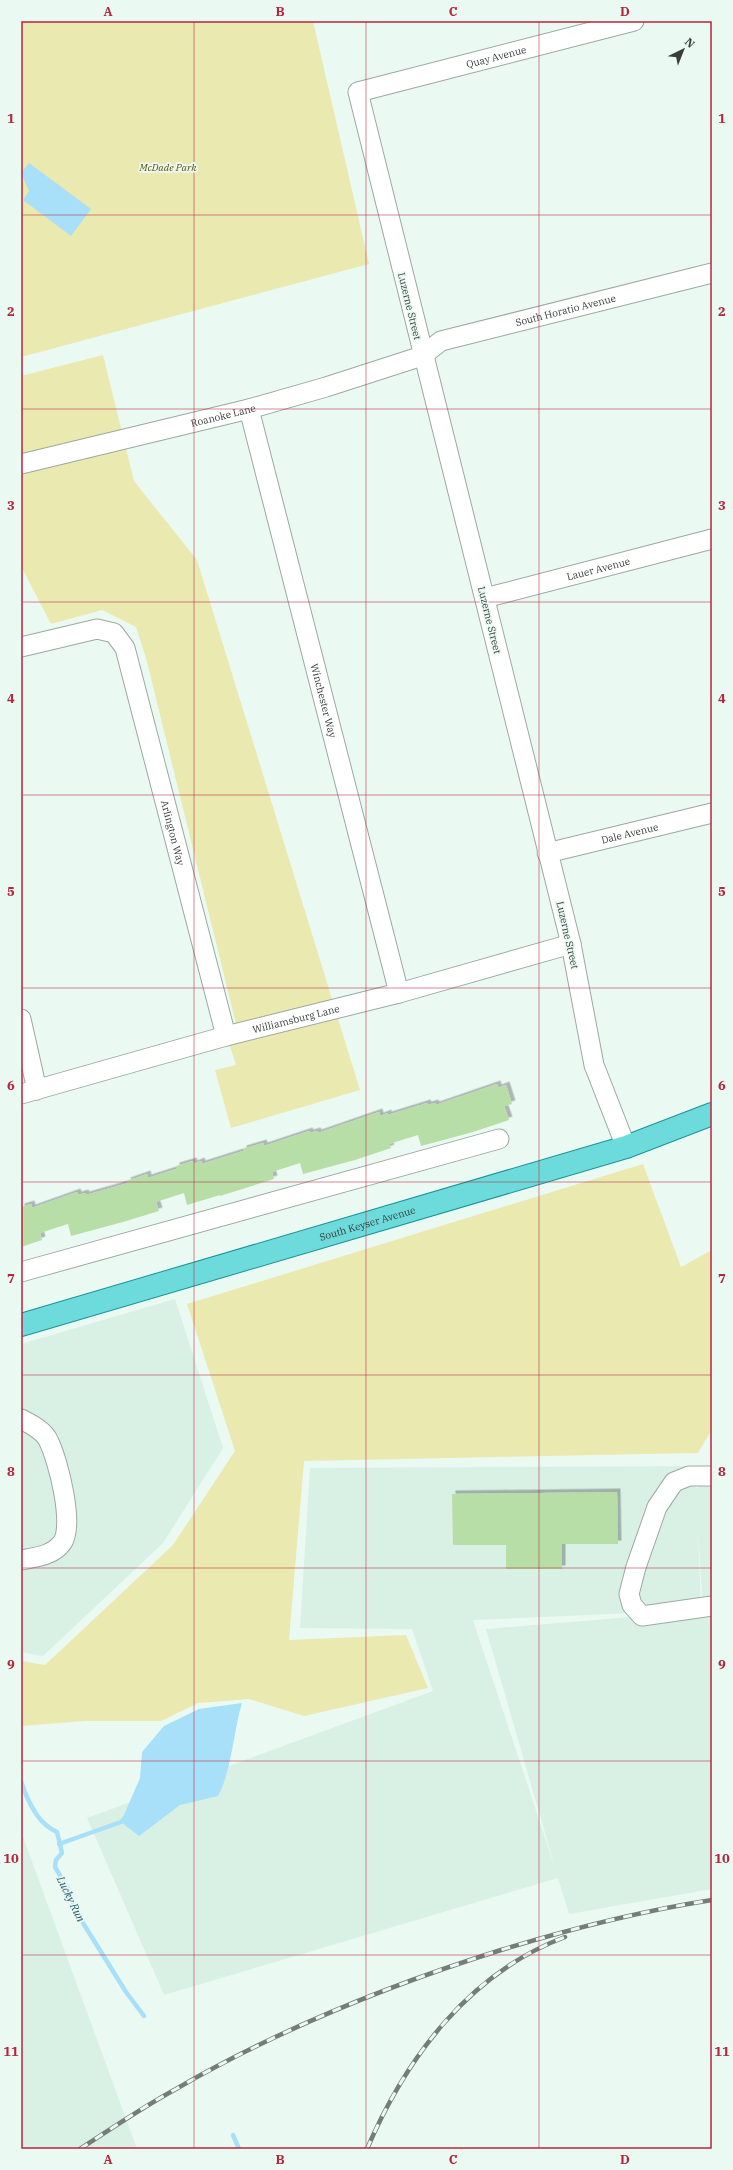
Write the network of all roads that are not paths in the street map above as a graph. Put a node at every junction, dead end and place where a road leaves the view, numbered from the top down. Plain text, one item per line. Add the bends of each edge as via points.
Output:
1 (634, 21) edge
2 (358, 92) joint
3 (712, 273) edge
4 (422, 356) junction
5 (249, 409) junction
6 (21, 464) edge
7 (712, 539) edge
8 (485, 598) junction
9 (21, 647) edge
10 (712, 813) edge
11 (547, 853) junction
12 (571, 944) junction
13 (399, 993) junction
14 (21, 1020) edge
15 (226, 1036) junction
16 (29, 1092) edge
17 (712, 1114) edge
18 (500, 1139) dead end
19 (626, 1147) junction
20 (21, 1272) edge
21 (21, 1325) edge
22 (21, 1419) edge
23 (712, 1476) edge
24 (21, 1560) edge
25 (712, 1606) edge

1 - 2 street, Quay Avenue
2 - 4 street, Luzerne Street
3 - 4 street, South Horatio Avenue via 441,341
4 - 5 street, Roanoke Lane
4 - 8 street, Luzerne Street
5 - 6 street, Roanoke Lane
5 - 13 street, Winchester Way
7 - 8 street, Lauer Avenue
8 - 11 street, Luzerne Street
9 - 15 street, Arlington Way via 97,629 114,633 124,648 131,665
10 - 11 street, Dale Avenue
11 - 12 street, Luzerne Street
12 - 13 street, Williamsburg Lane
12 - 19 street, Luzerne Street via 594,1065
13 - 15 street, Williamsburg Lane
14 - 16 street
15 - 16 street, Williamsburg Lane
17 - 19 main road, South Keyser Avenue
18 - 20 street
19 - 21 main road, South Keyser Avenue
22 - 24 street via 40,1431 49,1441 65,1494 66,1530 63,1542 49,1554
23 - 25 street via 689,1476 674,1482 657,1507 629,1594 632,1605 642,1616

